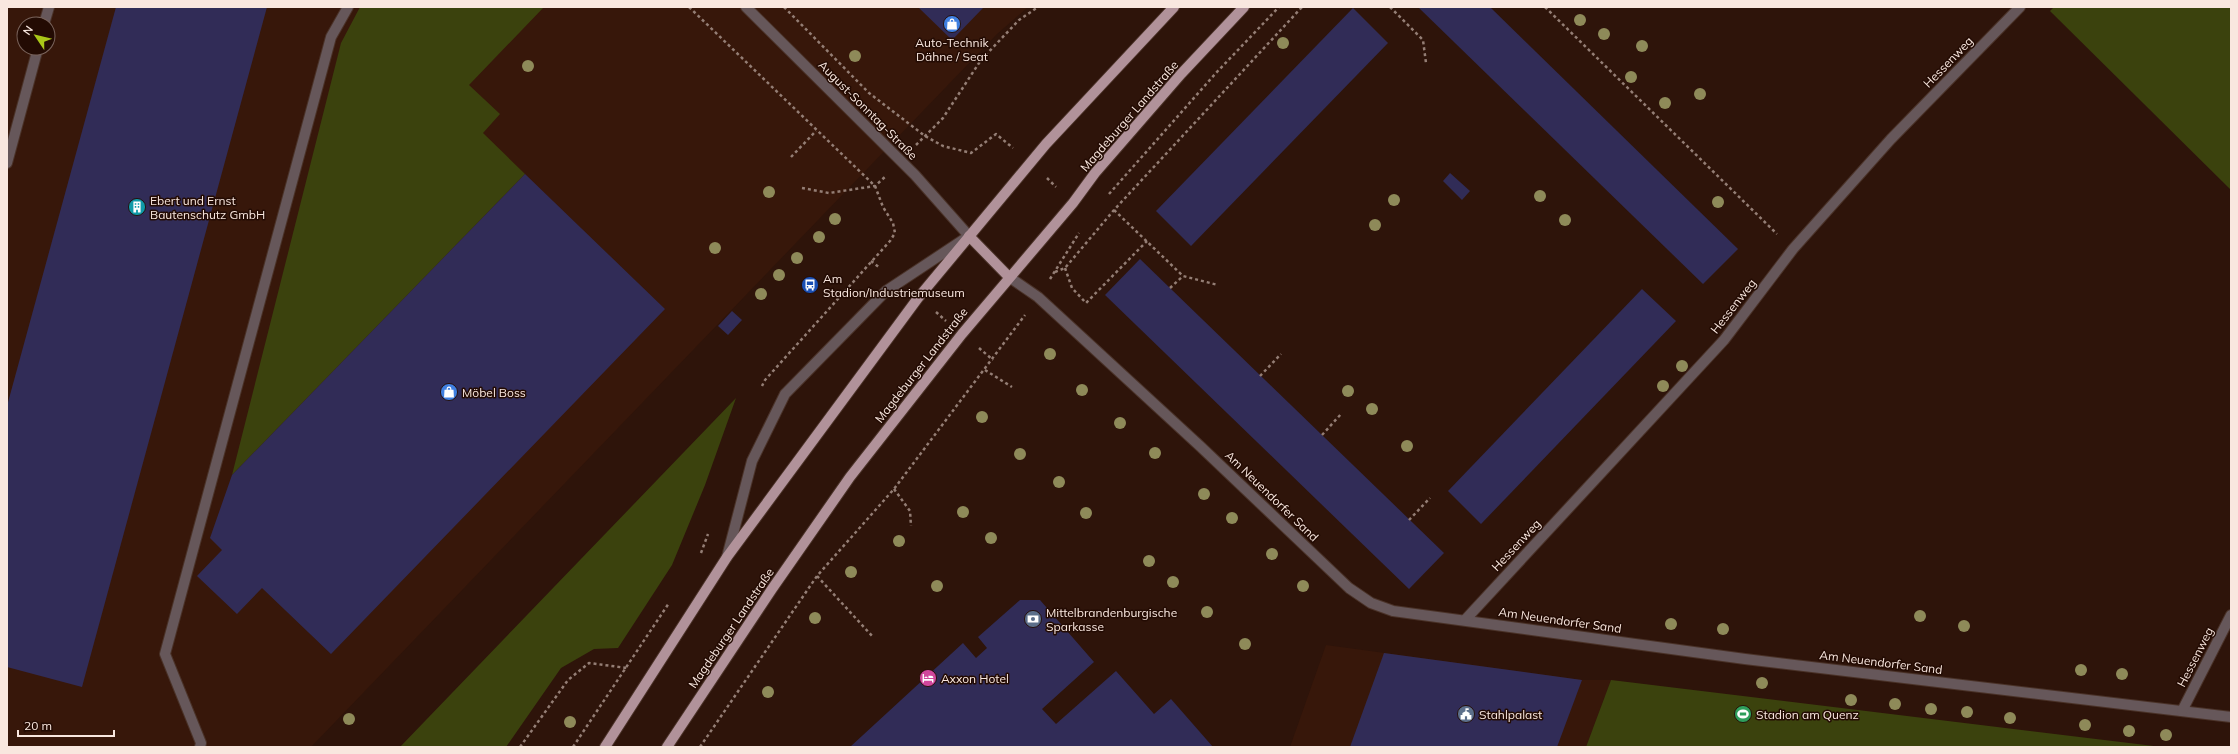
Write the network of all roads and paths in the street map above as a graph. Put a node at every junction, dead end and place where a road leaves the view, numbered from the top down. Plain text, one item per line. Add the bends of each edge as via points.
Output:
1 (348, 7) edge
2 (689, 7) edge
3 (746, 7) edge
4 (784, 7) edge
5 (1038, 7) edge
6 (1174, 7) edge
7 (1244, 7) edge
8 (1278, 7) edge
9 (1302, 7) edge
10 (1390, 7) edge
11 (1545, 7) edge
12 (2020, 7) edge
13 (36, 56) edge
14 (1426, 63) dead end
15 (816, 131) junction
16 (925, 136) junction
17 (791, 157) dead end
18 (901, 161) junction
19 (7, 163) edge
20 (875, 186) junction
21 (802, 188) dead end
22 (1104, 200) dead end
23 (1114, 210) junction
24 (1081, 230) dead end
25 (969, 236) junction
26 (1147, 241) junction
27 (1793, 249) junction
28 (1065, 268) junction
29 (1054, 272) junction
30 (1183, 276) junction
31 (1009, 277) junction
32 (1218, 285) dead end
33 (1170, 288) dead end
34 (1038, 297) junction
35 (1281, 354) dead end
36 (985, 370) junction
37 (1260, 376) dead end
38 (1012, 387) dead end
39 (759, 393) dead end
40 (1342, 413) dead end
41 (1322, 435) dead end
42 (894, 489) junction
43 (1430, 498) dead end
44 (1409, 520) dead end
45 (911, 526) dead end
46 (708, 533) dead end
47 (701, 554) dead end
48 (727, 557) junction
49 (817, 576) junction
50 (670, 601) dead end
51 (2231, 615) edge
52 (1465, 620) junction
53 (873, 637) dead end
54 (626, 667) junction
55 (647, 682) junction
56 (2182, 711) junction
57 (2231, 717) edge
58 (200, 747) edge
59 (520, 747) edge
60 (573, 747) edge
61 (605, 747) edge
62 (667, 747) edge
63 (700, 747) edge

1 - 58 street via 331,37 165,654 201,743
2 - 15 path
3 - 18 street, August-Sonntag-Straße
4 - 16 path via 869,92
5 - 16 path via 1019,20 981,60 942,118
6 - 25 main road via 1046,144
7 - 31 main road, Magdeburger Landstraße via 1181,74 1100,167 1073,203
8 - 22 path
9 - 23 path
10 - 14 path via 1423,40
11 - 27 path
12 - 27 street, Hessenweg via 1892,139
13 - 19 street
15 - 17 path
15 - 20 path
16 - 18 path
18 - 20 path
18 - 25 street, August-Sonntag-Straße
20 - 21 path via 829,193
20 - 39 path via 883,208 893,223 895,233 764,380
23 - 26 path
23 - 28 path
24 - 29 path
25 - 31 main road
25 - 48 main road via 918,298
25 - 48 street via 886,292 785,394 752,461
26 - 28 path via 1086,303 1072,288
26 - 30 path
27 - 52 street, Hessenweg via 1724,340
28 - 29 path
29 - 34 path
30 - 32 path
30 - 33 path
31 - 34 street, Am Neuendorfer Sand
31 - 62 main road, Magdeburger Landstraße via 850,476
34 - 36 path
34 - 52 street, Am Neuendorfer Sand via 1349,588 1371,603 1393,611
35 - 37 path
36 - 38 path
36 - 42 path
40 - 41 path
42 - 45 path via 910,511
42 - 49 path
43 - 44 path
46 - 47 path
48 - 55 main road
49 - 53 path
49 - 63 path
50 - 54 path
51 - 56 street, Hessenweg
52 - 56 street, Am Neuendorfer Sand via 1745,659
54 - 55 path
54 - 59 path via 589,663 568,680
54 - 60 path
55 - 61 main road
56 - 57 street, Am Neuendorfer Sand

